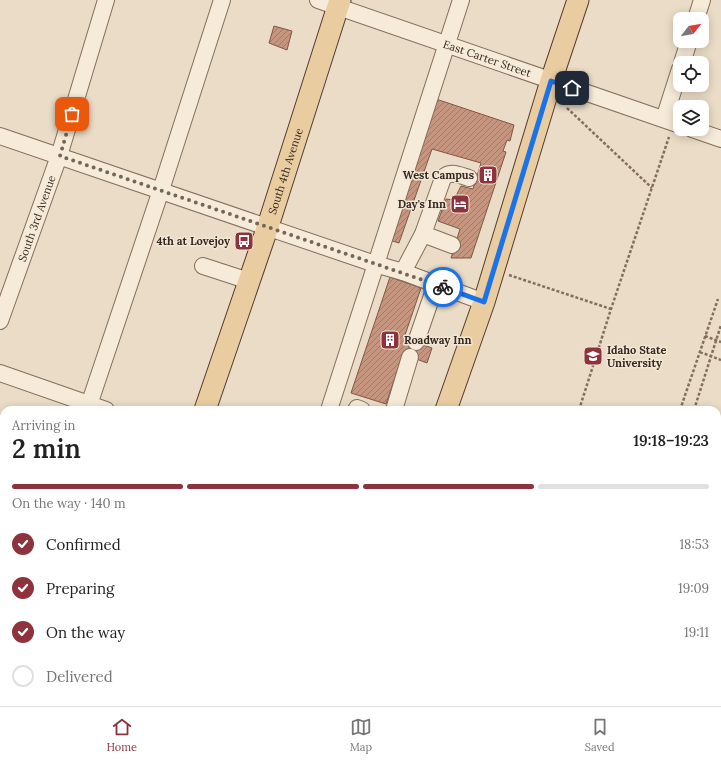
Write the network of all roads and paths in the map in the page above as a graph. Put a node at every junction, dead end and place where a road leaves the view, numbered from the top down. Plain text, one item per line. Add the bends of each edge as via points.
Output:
1 (106, 0) edge
2 (222, 0) edge
3 (318, 0) edge
4 (461, 0) edge
5 (578, 0) edge
6 (702, 0) edge
7 (339, 3) edge
8 (698, 12) edge
9 (446, 43) junction
10 (551, 81) junction
11 (673, 91) edge
12 (567, 108) dead end
13 (664, 119) junction
14 (673, 122) edge
15 (709, 135) edge
16 (0, 136) edge
17 (669, 137) dead end
18 (721, 139) edge
19 (60, 156) junction
20 (469, 178) dead end
21 (652, 188) junction
22 (161, 190) junction
23 (268, 226) junction
24 (423, 234) junction
25 (452, 245) dead end
26 (375, 264) junction
27 (203, 266) dead end
28 (403, 272) junction
29 (509, 275) dead end
30 (249, 281) junction
31 (436, 284) junction
32 (718, 299) dead end
33 (484, 302) junction
34 (610, 309) junction
35 (0, 321) edge
36 (721, 325) edge
37 (705, 336) junction
38 (716, 340) junction
39 (721, 342) edge
40 (700, 352) junction
41 (711, 356) junction
42 (721, 360) edge
43 (0, 373) edge
44 (89, 405) junction
45 (92, 406) edge
46 (205, 406) edge
47 (330, 406) edge
48 (395, 406) edge
49 (447, 406) edge
50 (580, 406) edge
51 (681, 406) edge
52 (695, 406) edge

1 - 19 street, South 3rd Avenue
2 - 22 street
3 - 7 street, East Carter Street
4 - 9 street
5 - 10 main road
6 - 8 street
7 - 9 street, East Carter Street
7 - 23 main road, South 4th Avenue
9 - 10 street, East Carter Street
9 - 26 street
10 - 13 street, East Carter Street
10 - 33 main road
11 - 13 street
12 - 21 path
13 - 14 street, East Carter Street
15 - 18 street
16 - 19 street
17 - 21 path
19 - 22 street
19 - 35 street, South 3rd Avenue
20 - 24 street via 452,173 446,174
21 - 34 path
22 - 23 street
22 - 44 street
23 - 26 street
23 - 30 main road, South 4th Avenue
24 - 25 street
24 - 28 street
26 - 28 street
26 - 47 street
27 - 30 street
28 - 31 street
29 - 34 path
30 - 46 main road, South 4th Avenue
31 - 33 street
31 - 48 street
32 - 37 path
33 - 49 main road
34 - 50 path
36 - 38 path
37 - 38 path
37 - 40 path
38 - 39 path
38 - 41 path
40 - 41 path
40 - 51 path
41 - 42 path
41 - 52 path
43 - 44 street
44 - 45 street

